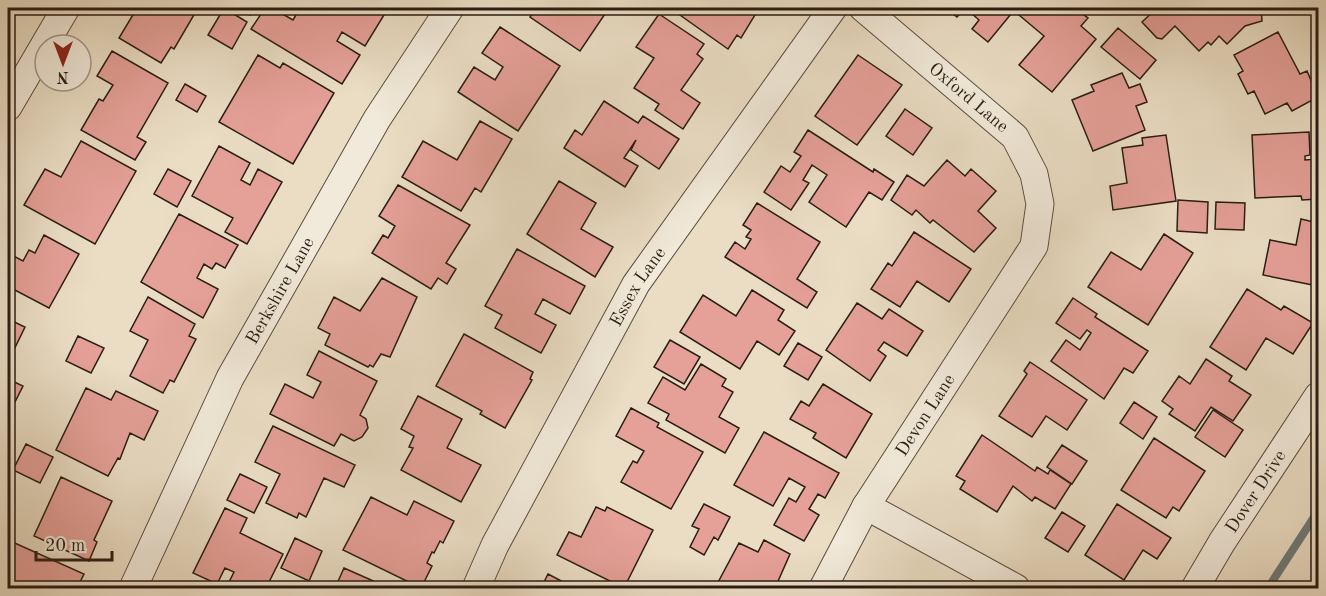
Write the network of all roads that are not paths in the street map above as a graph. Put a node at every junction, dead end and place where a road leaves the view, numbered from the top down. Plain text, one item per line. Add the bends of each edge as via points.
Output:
1 (66, 8) edge
2 (450, 8) edge
3 (833, 8) edge
4 (863, 8) edge
5 (8, 107) edge
6 (1034, 246) joint
7 (1318, 396) edge
8 (866, 506) junction
9 (133, 588) edge
10 (476, 588) edge
11 (823, 588) edge
12 (1016, 588) edge
13 (1195, 588) edge

1 - 5 street
2 - 9 street, Berkshire Lane via 377,119 230,378
3 - 10 street, Essex Lane via 636,284 495,545
4 - 6 street, Oxford Lane via 1015,137 1034,174 1040,204
6 - 8 street, Devon Lane
7 - 13 street, Dover Drive
8 - 11 street, Devon Lane
8 - 12 street

